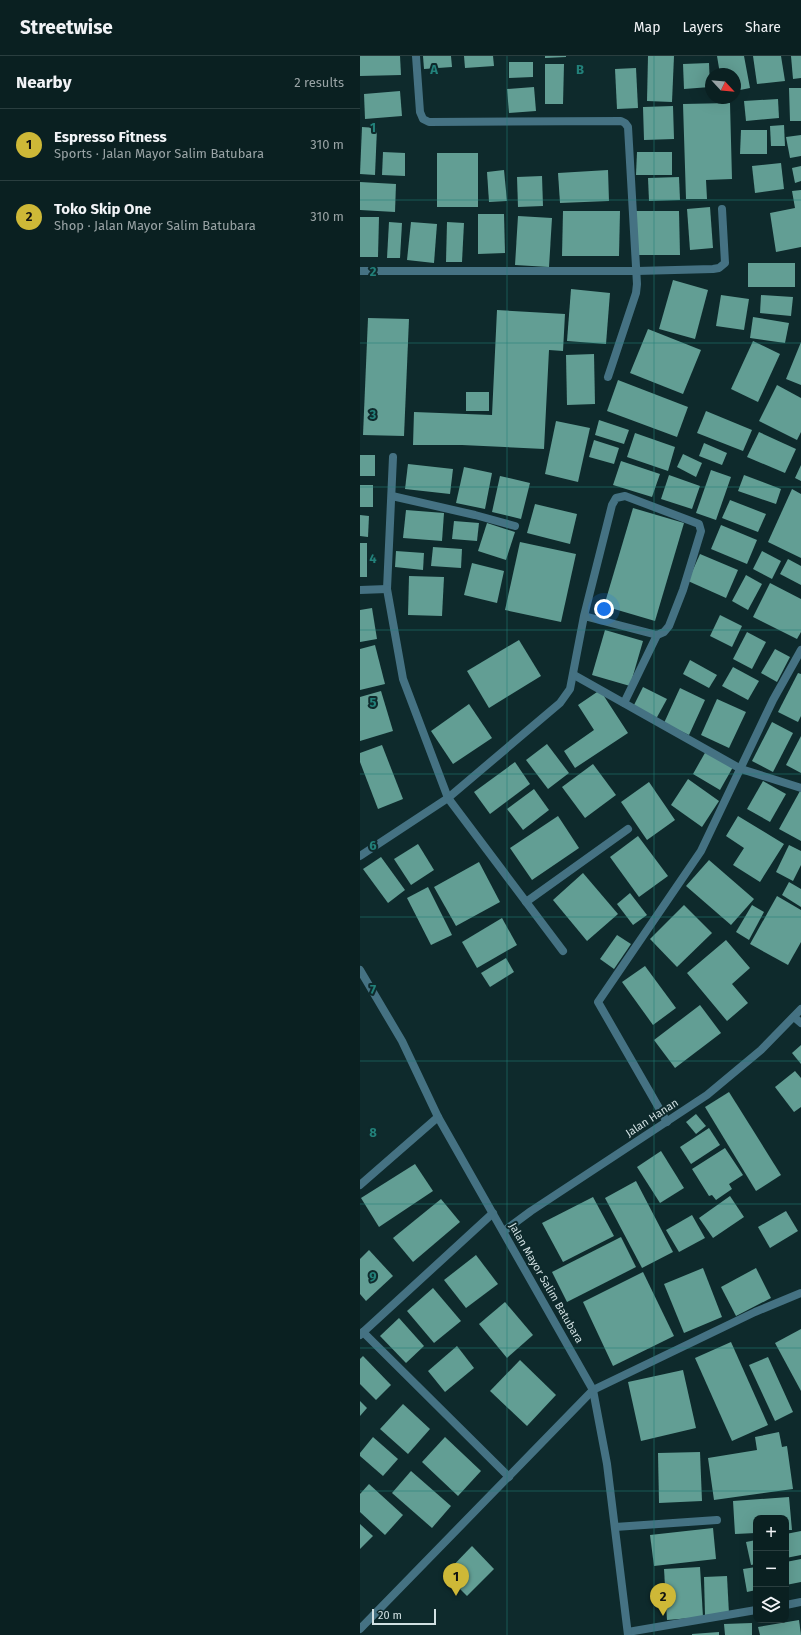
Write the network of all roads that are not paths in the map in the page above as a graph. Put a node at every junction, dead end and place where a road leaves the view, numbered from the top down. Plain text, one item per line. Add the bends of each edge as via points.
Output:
1 (416, 56) edge
2 (722, 209) dead end
3 (360, 271) edge
4 (637, 271) junction
5 (608, 377) dead end
6 (394, 457) dead end
7 (392, 496) junction
8 (515, 526) dead end
9 (387, 588) junction
10 (360, 590) edge
11 (584, 616) junction
12 (657, 635) junction
13 (801, 650) edge
14 (574, 675) junction
15 (624, 703) junction
16 (741, 769) junction
17 (801, 788) edge
18 (448, 798) junction
19 (628, 829) dead end
20 (360, 856) edge
21 (526, 902) junction
22 (563, 950) dead end
23 (360, 970) edge
24 (801, 1009) edge
25 (794, 1017) junction
26 (801, 1023) edge
27 (438, 1117) junction
28 (667, 1122) junction
29 (360, 1185) edge
30 (494, 1213) junction
31 (504, 1231) junction
32 (801, 1293) edge
33 (362, 1334) edge
34 (594, 1390) junction
35 (509, 1478) junction
36 (717, 1520) dead end
37 (615, 1527) junction
38 (801, 1602) edge
39 (789, 1604) edge
40 (753, 1611) edge
41 (360, 1630) edge
42 (628, 1633) edge

1 - 4 street via 420,112 423,119 429,122 625,123 628,127
2 - 4 street via 725,263 722,266 714,269
3 - 4 street
4 - 5 street via 636,293
6 - 7 street
7 - 8 street
7 - 9 street
9 - 10 street
9 - 18 street via 404,679
11 - 12 street
11 - 12 street via 612,505 616,498 625,496 692,521 698,524 701,531 683,590 668,626 664,632
11 - 14 street
12 - 15 street
13 - 16 street via 772,700
14 - 15 street
14 - 18 street via 570,689 560,703
15 - 16 street
16 - 17 street
16 - 28 street via 701,851 598,1002
18 - 20 street
18 - 21 street
19 - 21 street
21 - 22 street
23 - 27 street, Jalan Mayor Salim Batubara via 402,1041
24 - 25 street, Jalan Hanan
25 - 26 street
25 - 28 street, Jalan Hanan via 761,1050 707,1096
27 - 29 street
27 - 30 street, Jalan Mayor Salim Batubara
28 - 31 street, Jalan Hanan
30 - 31 street, Jalan Mayor Salim Batubara
30 - 33 street
31 - 34 street, Jalan Mayor Salim Batubara
32 - 34 street via 755,1312
33 - 35 street
34 - 35 street
34 - 37 street, Jalan Mayor Salim Batubara via 608,1464
35 - 41 street
36 - 37 street
37 - 42 street, Jalan Mayor Salim Batubara
38 - 39 street
40 - 42 street

